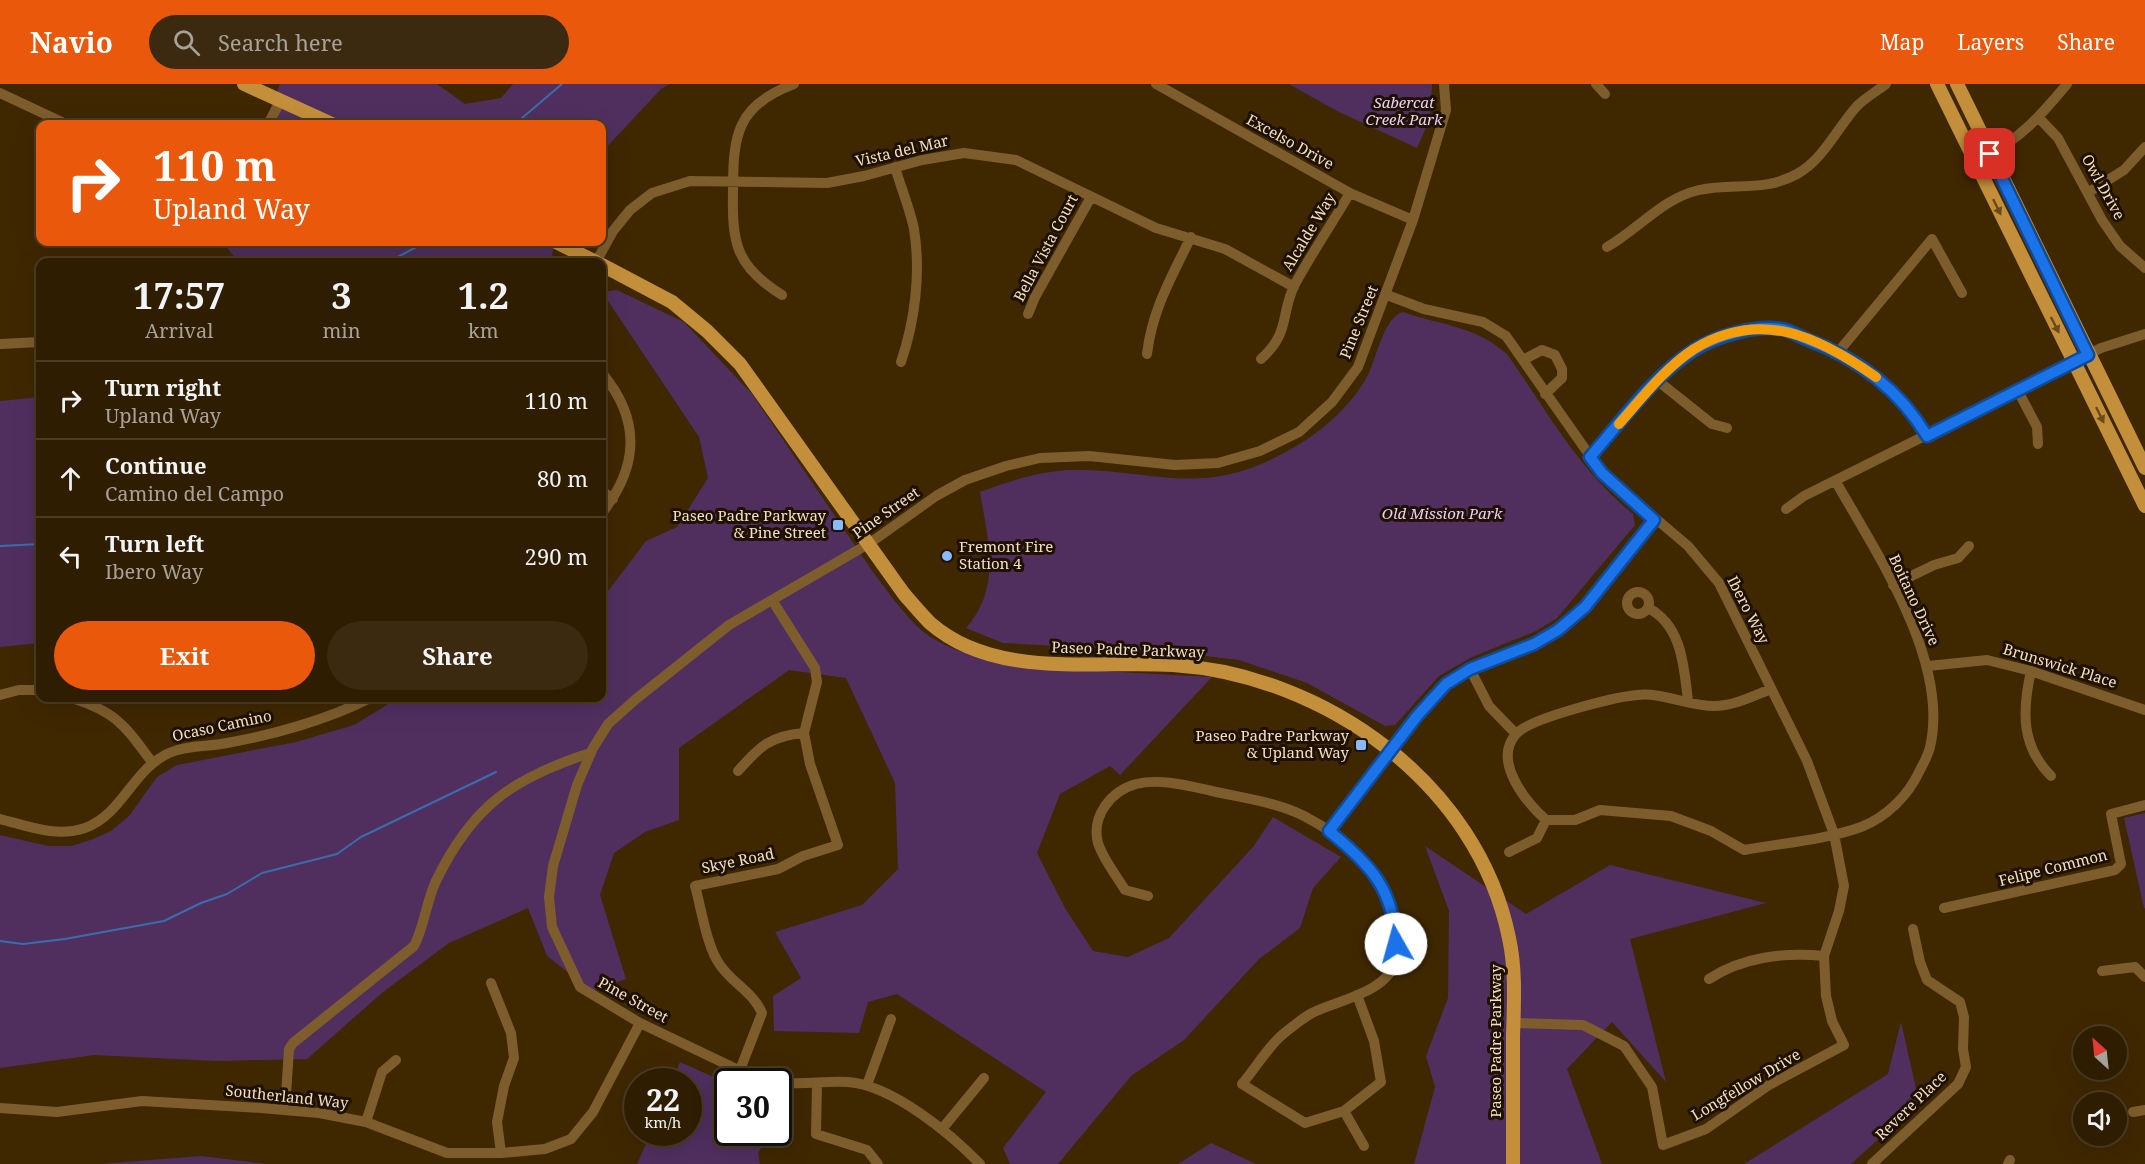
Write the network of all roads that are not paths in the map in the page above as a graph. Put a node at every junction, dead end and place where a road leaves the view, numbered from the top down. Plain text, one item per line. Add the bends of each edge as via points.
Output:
1 (244, 84) edge
2 (794, 84) edge
3 (1444, 84) edge
4 (1596, 84) edge
5 (1886, 84) edge
6 (1937, 84) edge
7 (1956, 84) edge
8 (2067, 84) edge
9 (1158, 85) edge
10 (0, 93) edge
11 (1605, 94) dead end
12 (280, 102) junction
13 (2039, 118) junction
14 (57, 120) edge
15 (270, 120) edge
16 (323, 120) edge
17 (2145, 147) edge
18 (1971, 154) junction
19 (1990, 154) junction
20 (896, 167) junction
21 (733, 181) junction
22 (2089, 192) junction
23 (1350, 193) junction
24 (1091, 196) junction
25 (1413, 220) junction
26 (1191, 237) junction
27 (606, 244) edge
28 (564, 246) edge
29 (1607, 247) dead end
30 (588, 258) edge
31 (606, 267) edge
32 (2145, 268) edge
33 (1294, 287) junction
34 (1962, 294) dead end
35 (782, 295) dead end
36 (1387, 295) junction
37 (1028, 314) dead end
38 (2145, 334) edge
39 (36, 342) edge
40 (0, 344) edge
41 (1839, 351) junction
42 (1147, 354) dead end
43 (2088, 355) junction
44 (1261, 359) dead end
45 (1523, 360) junction
46 (901, 362) dead end
47 (2074, 363) junction
48 (606, 379) edge
49 (1658, 381) junction
50 (2018, 391) junction
51 (1545, 394) junction
52 (1727, 428) dead end
53 (1927, 436) junction
54 (2038, 444) dead end
55 (1590, 457) junction
56 (2145, 468) edge
57 (1836, 482) junction
58 (606, 493) edge
59 (613, 499) junction
60 (2145, 507) edge
61 (606, 508) edge
62 (1786, 509) dead end
63 (1654, 520) junction
64 (870, 543) junction
65 (1969, 546) dead end
66 (1893, 585) junction
67 (772, 600) junction
68 (1648, 608) dead end
69 (1928, 666) junction
70 (1470, 669) junction
71 (2031, 671) junction
72 (1771, 689) junction
73 (36, 690) edge
74 (0, 695) edge
75 (1688, 701) junction
76 (82, 702) edge
77 (360, 702) edge
78 (2145, 710) edge
79 (804, 733) junction
80 (1516, 734) junction
81 (1392, 750) junction
82 (590, 753) junction
83 (152, 762) junction
84 (738, 771) dead end
85 (2051, 776) dead end
86 (2145, 805) edge
87 (0, 819) edge
88 (1546, 820) junction
89 (1329, 831) junction
90 (1834, 834) junction
91 (1509, 852) dead end
92 (1148, 896) dead end
93 (1944, 908) dead end
94 (1913, 929) dead end
95 (1824, 956) junction
96 (2102, 971) dead end
97 (2145, 977) edge
98 (1709, 978) dead end
99 (491, 983) dead end
100 (1358, 995) junction
101 (891, 1019) dead end
102 (640, 1023) junction
103 (1514, 1023) junction
104 (1844, 1045) joint
105 (396, 1060) dead end
106 (737, 1068) edge
107 (742, 1068) edge
108 (984, 1078) dead end
109 (792, 1082) edge
110 (817, 1083) junction
111 (867, 1085) junction
112 (0, 1108) edge
113 (285, 1110) junction
114 (2145, 1110) edge
115 (1344, 1111) junction
116 (2133, 1112) dead end
117 (366, 1122) junction
118 (942, 1129) junction
119 (1364, 1146) dead end
120 (501, 1153) junction
121 (878, 1164) edge
122 (980, 1164) edge
123 (1513, 1164) edge
124 (1872, 1164) edge

1 - 12 main road
2 - 21 street via 761,101 745,118 736,135
3 - 25 street, Pine Street via 1446,110
4 - 11 street
5 - 29 street via 1858,105 1799,173 1769,186 1700,190 1683,195 1652,212
6 - 18 main road
7 - 19 main road
8 - 13 street
9 - 23 street, Excelso Drive
10 - 14 street
12 - 15 street
12 - 16 main road
13 - 19 street
13 - 22 street, Owl Drive via 2058,138
17 - 22 street via 2124,170
18 - 19 street
18 -> 47 main road
19 - 43 main road
20 - 21 street, Vista del Mar via 827,183
20 - 24 street, Vista del Mar via 964,153 1016,160
20 - 46 street via 914,229 916,272 911,333
21 - 27 street, Vista del Mar via 690,181 652,192 630,210
21 - 35 street via 732,232 744,261 761,282
22 - 32 street, Owl Drive via 2120,246
23 - 25 street, Excelso Drive
23 - 33 street, Alcalde Way
24 - 26 street, Vista del Mar via 1156,228
24 - 37 street, Bella Vista Court
25 - 36 street, Pine Street
26 - 33 street, Vista del Mar via 1225,249
26 - 42 street via 1161,297
28 - 30 main road
31 - 64 main road, Paseo Padre Parkway via 672,302 740,364
33 - 44 street, Alcalde Way via 1283,331
34 - 41 street via 1932,239
36 - 45 street, Ibero Way via 1424,309 1483,321 1506,336
36 - 64 street, Pine Street via 1358,367 1332,402 1299,432 1260,451 1218,463 1175,465 1089,456 1040,458 1006,465 936,496
38 - 43 street
39 - 40 street
41 - 49 street via 1781,329 1736,332 1692,351
41 - 53 street via 1892,388
43 - 47 street
43 - 56 main road
45 - 51 street, Ibero Way
45 - 51 street via 1542,350 1555,355 1562,378
47 - 50 street
47 -> 60 main road
48 - 59 street via 624,406 630,428 630,461
49 - 52 street via 1712,424
49 - 55 street
50 - 53 street
50 - 54 street via 2037,427
51 - 55 street, Ibero Way
53 - 57 street
55 - 63 street, Ibero Way
57 - 62 street
57 - 66 street, Boitano Drive
58 - 59 street
59 - 61 street
63 - 70 street via 1585,607 1558,630 1534,644
63 - 72 street, Ibero Way via 1688,546 1719,583
64 - 67 street, Pine Street
64 - 81 main road, Paseo Padre Parkway via 904,594 931,624 964,644 1000,657 1046,663 1174,665 1234,673 1295,693
65 - 66 street via 1958,558
66 - 69 street, Boitano Drive
67 - 79 street, Skye Road via 815,668 816,682
67 - 82 street, Pine Street via 729,625 636,699 608,724
68 - 75 street via 1662,614 1682,654
69 - 71 street, Brunswick Place via 1987,660
69 - 90 street, Boitano Drive via 1934,718 1930,748 1913,785 1889,810 1862,826
70 - 80 street via 1489,706
70 - 81 street via 1446,684
71 - 78 street, Brunswick Place
71 - 85 street via 2025,698 2027,737 2037,762
72 - 75 street via 1713,706
72 - 90 street, Ibero Way via 1807,761
73 - 74 street
75 - 80 street via 1639,694 1585,706 1534,723
76 - 83 street via 122,722
77 - 83 street, Ocaso Camino via 311,721 226,744 183,748
79 - 84 street via 781,735 759,748
79 - 107 street, Skye Road via 810,764 838,845 778,869 694,886 717,963 756,998 762,1013
80 - 88 street via 1508,753 1509,771 1533,809
81 - 89 street
81 - 103 main road, Paseo Padre Parkway via 1441,799 1471,840 1486,869 1509,938 1515,978
82 - 102 street, Pine Street via 553,866 549,897 552,927 580,987
82 - 113 street via 510,788 475,820 436,881 414,946 289,1049
83 - 87 street, Ocaso Camino via 117,805 84,828 52,832
86 - 93 street, Felipe Common via 2111,814 2121,864 2115,870
88 - 90 street, Boitano Drive via 1575,820 1600,810 1671,816 1711,831 1744,850
88 - 91 street via 1538,838
89 - 92 street via 1304,816 1263,802 1191,787 1151,782 1122,789 1101,811 1098,842 1125,890
89 - 100 street via 1371,868 1383,886 1396,929 1397,958 1387,978
90 - 95 street, Ibero Way via 1844,886
94 - 124 street, Revere Place via 1927,980 1960,1002 1966,1067 1958,1084
95 - 98 street via 1787,954 1727,966
95 - 104 street, Ibero Way via 1826,996
96 - 97 street via 2135,967
99 - 120 street via 511,1033 514,1058 497,1122
100 - 115 street via 1374,1041 1381,1082
100 - 115 street via 1310,1014 1280,1037 1242,1084 1305,1123
101 - 111 street
102 - 106 street, Pine Street
102 - 120 street, Southerland Way via 593,1112 571,1139 545,1149
103 - 104 street, Longfellow Drive via 1583,1025 1624,1046 1652,1087 1663,1145 1706,1129 1769,1085
103 - 123 main road, Paseo Padre Parkway
105 - 117 street via 382,1072
108 - 118 street
109 - 110 street, Pine Street
110 - 111 street, Pine Street
110 - 121 street via 816,1134 867,1150
111 - 118 street, Pine Street
112 - 113 street, Southerland Way via 57,1112 142,1101
113 - 117 street, Southerland Way
114 - 116 street
115 - 119 street
117 - 120 street, Southerland Way via 447,1153
118 - 122 street, Pine Street

